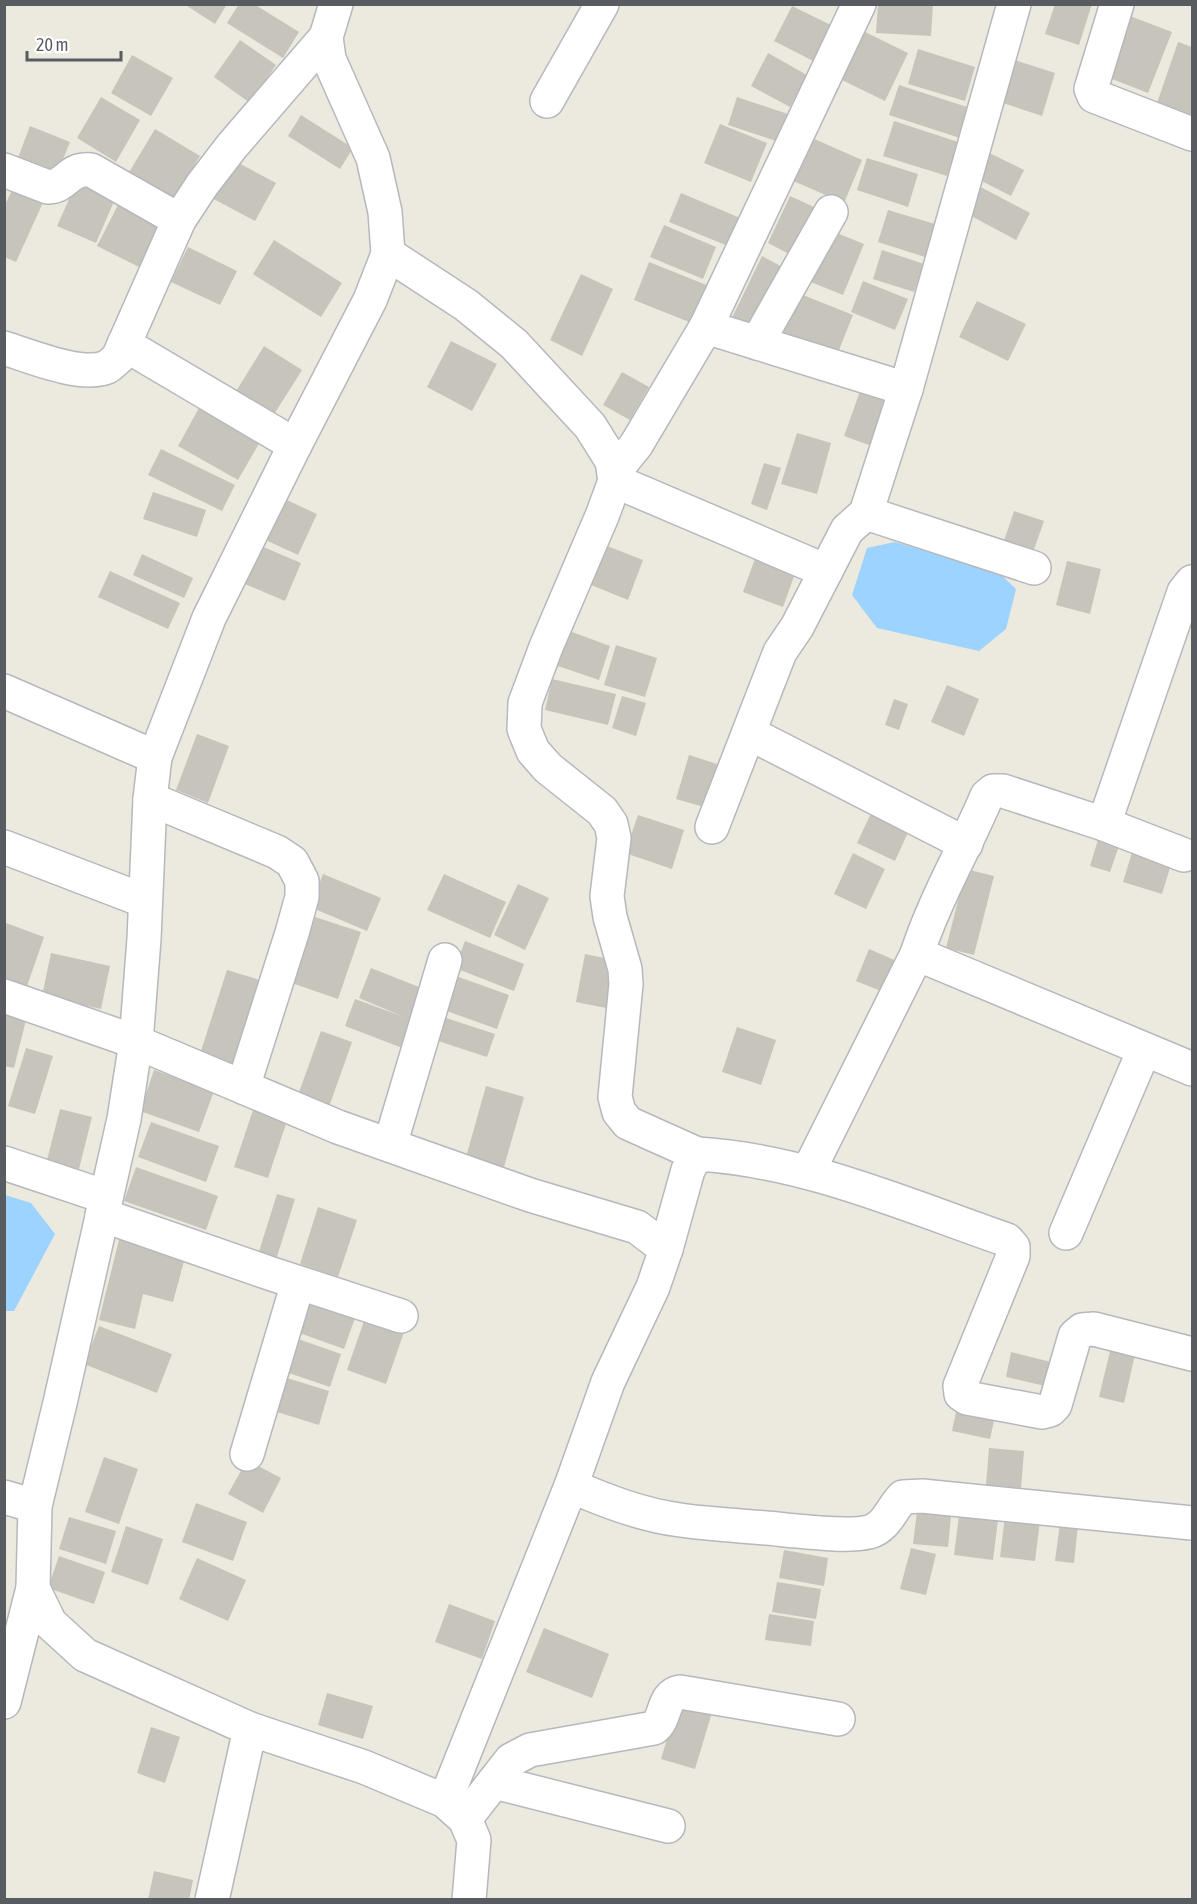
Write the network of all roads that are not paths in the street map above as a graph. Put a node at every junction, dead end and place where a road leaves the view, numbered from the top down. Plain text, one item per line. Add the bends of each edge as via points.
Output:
1 (336, 4) edge
2 (602, 4) edge
3 (859, 4) edge
4 (1014, 4) edge
5 (1117, 4) edge
6 (326, 37) junction
7 (547, 101) dead end
8 (1192, 134) edge
9 (4, 170) edge
10 (831, 212) dead end
11 (179, 220) junction
12 (388, 254) junction
13 (706, 327) junction
14 (757, 343) junction
15 (124, 344) junction
16 (4, 348) edge
17 (906, 389) junction
18 (295, 445) junction
19 (615, 476) junction
20 (866, 513) junction
21 (1034, 568) dead end
22 (826, 571) junction
23 (1192, 582) edge
24 (4, 691) edge
25 (749, 733) junction
26 (155, 757) junction
27 (150, 799) junction
28 (1104, 824) junction
29 (712, 827) dead end
30 (966, 844) junction
31 (4, 847) edge
32 (1184, 855) dead end
33 (145, 901) junction
34 (917, 954) junction
35 (445, 960) dead end
36 (4, 996) edge
37 (136, 1042) junction
38 (1144, 1050) junction
39 (1192, 1069) edge
40 (243, 1087) junction
41 (390, 1145) junction
42 (697, 1154) junction
43 (4, 1163) edge
44 (808, 1172) junction
45 (104, 1206) junction
46 (1066, 1233) dead end
47 (666, 1249) junction
48 (298, 1283) junction
49 (401, 1316) dead end
50 (1192, 1354) edge
51 (247, 1454) dead end
52 (571, 1486) junction
53 (20, 1502) edge
54 (1192, 1523) edge
55 (33, 1588) junction
56 (4, 1702) edge
57 (838, 1719) dead end
58 (250, 1729) junction
59 (494, 1782) junction
60 (455, 1810) junction
61 (668, 1826) dead end
62 (212, 1899) edge
63 (469, 1899) edge

1 - 6 street
2 - 7 street
3 - 13 street
4 - 17 street
5 - 8 street via 1091,89 1094,96
6 - 11 street via 232,146
6 - 12 street via 329,59 373,158 385,212
9 - 11 street via 48,188 56,187 75,171 91,170
10 - 14 street
11 - 15 street
12 - 18 street via 370,300
12 - 19 street via 466,305 514,344 590,426 612,461
13 - 14 street
13 - 19 street
14 - 17 street
15 - 16 street via 108,366 91,370
15 - 18 street
17 - 20 street
18 - 26 street via 210,618
19 - 22 street
19 - 42 street via 525,703 524,729 532,751 602,811 611,824 614,838 607,896 626,984 615,1097 619,1112 628,1123
20 - 21 street
20 - 22 street via 847,530
22 - 25 street via 780,652
23 - 28 street via 1184,592
24 - 26 street
25 - 29 street
25 - 30 street
26 - 27 street
27 - 33 street
27 - 40 street via 276,852 292,862 302,881 302,897 292,933
28 - 30 street via 998,790 987,796
28 - 32 street
30 - 34 street
31 - 33 street
33 - 37 street
34 - 38 street
34 - 44 street
35 - 41 street
36 - 37 street
37 - 40 street
37 - 45 street
38 - 39 street
38 - 46 street
40 - 41 street
41 - 47 street via 530,1195 637,1227
42 - 44 street
42 - 47 street via 688,1170
43 - 45 street
44 - 50 street via 1007,1240 1013,1247 960,1386 961,1394 967,1398 1042,1412 1050,1410 1055,1405 1075,1336 1082,1330 1094,1329
45 - 48 street
45 - 53 street via 60,1403
47 - 52 street via 653,1287 608,1382
48 - 49 street
48 - 51 street
52 - 54 street via 616,1505 679,1520 811,1532 869,1532 887,1521 903,1497 922,1496
52 - 60 street
53 - 55 street
55 - 56 street
55 - 58 street via 50,1623 85,1655
57 - 59 street via 680,1692 670,1696 660,1724 654,1728 530,1750 511,1760
58 - 60 street via 364,1767
58 - 62 street
59 - 60 street
59 - 61 street
60 - 63 street via 474,1840

